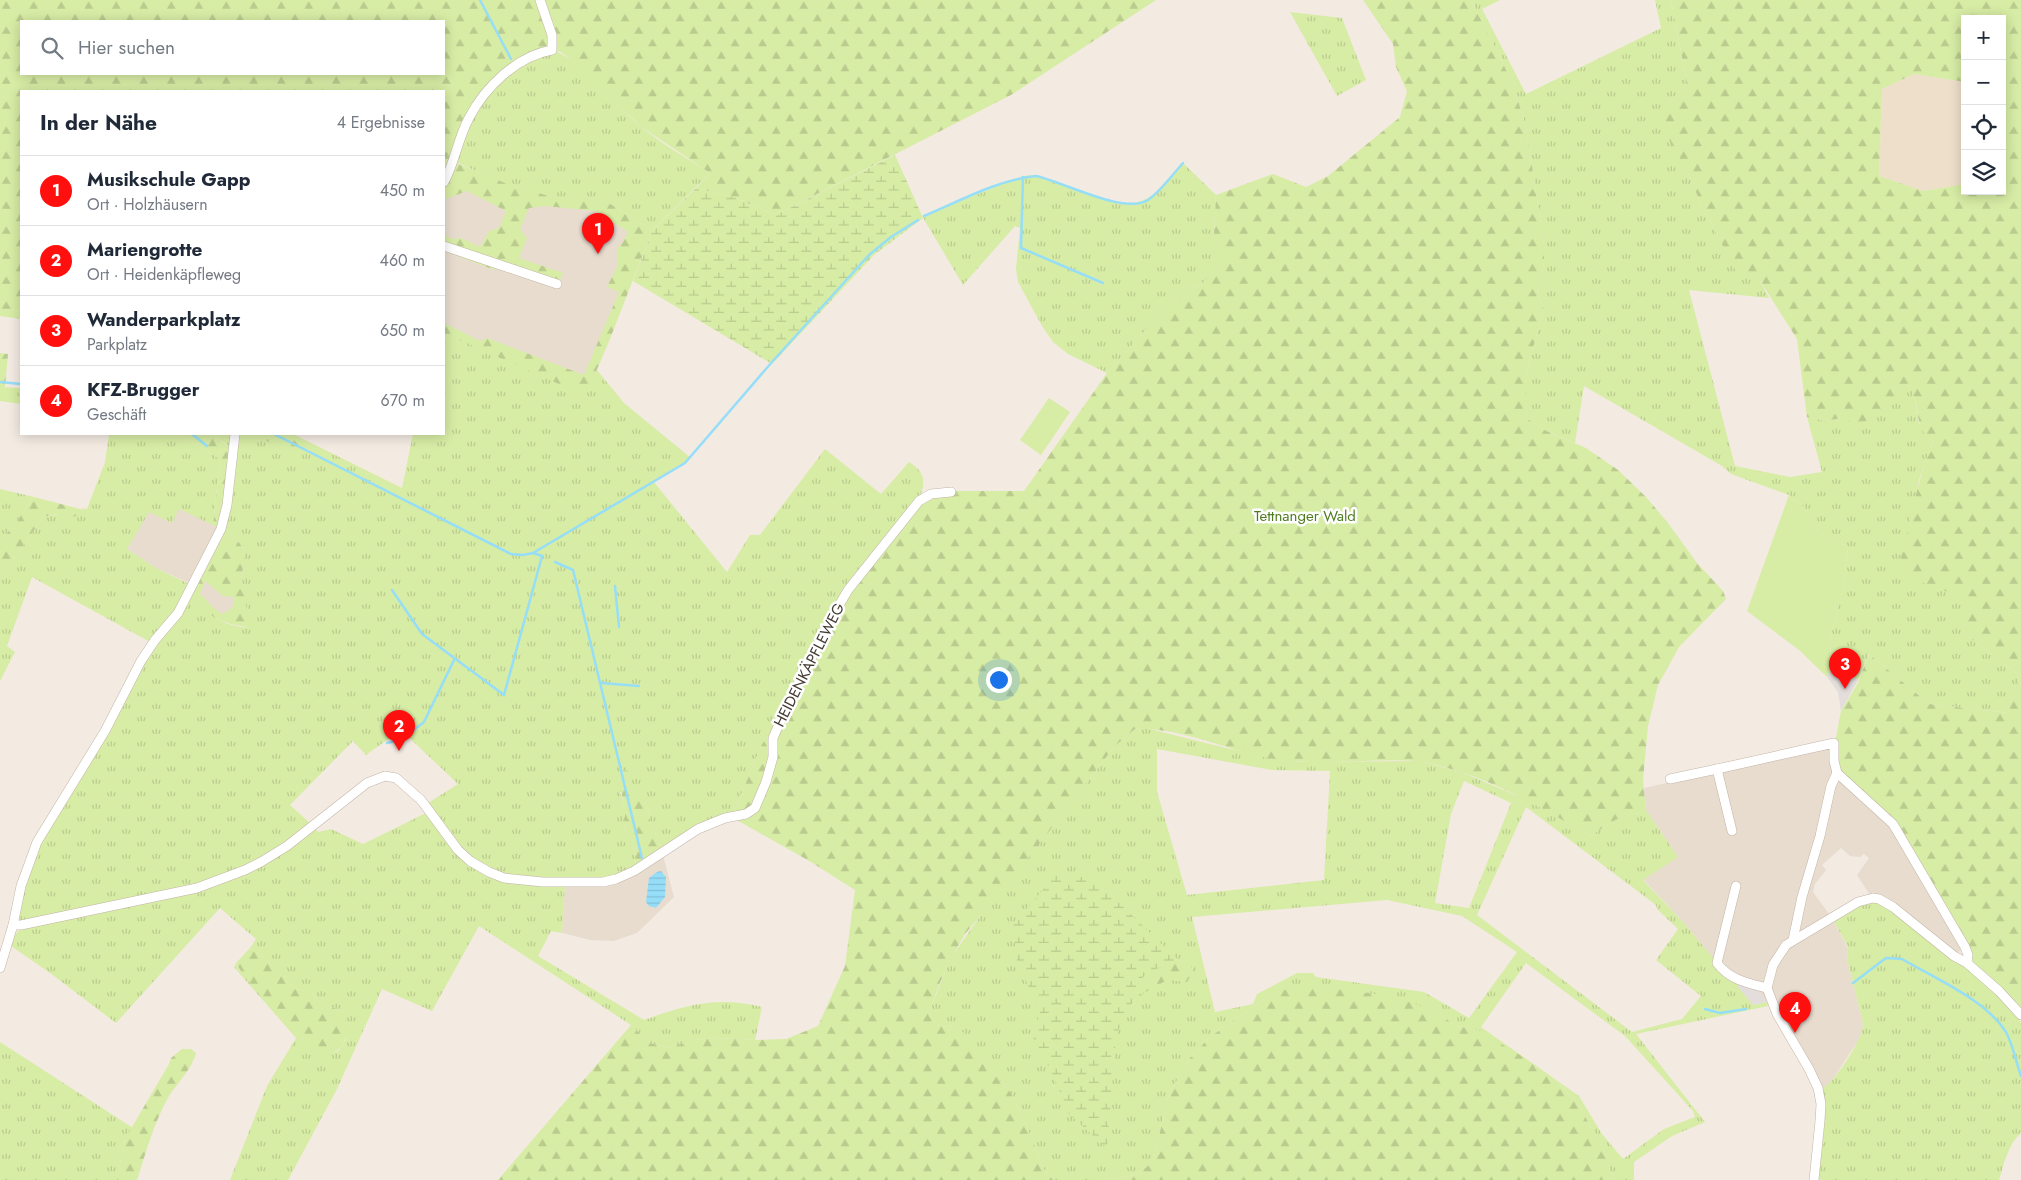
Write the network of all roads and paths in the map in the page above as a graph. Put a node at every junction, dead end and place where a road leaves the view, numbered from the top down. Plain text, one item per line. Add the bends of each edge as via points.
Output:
1 (540, 0) edge
2 (445, 180) edge
3 (445, 246) edge
4 (557, 284) dead end
5 (235, 435) edge
6 (950, 492) dead end
7 (1717, 769) junction
8 (1836, 773) junction
9 (1670, 780) dead end
10 (1732, 831) dead end
11 (1736, 886) dead end
12 (13, 924) junction
13 (1793, 940) junction
14 (1967, 962) junction
15 (0, 968) edge
16 (1767, 988) junction
17 (2021, 1015) edge
18 (1814, 1180) edge

1 - 2 street via 552,35 552,50 528,58 503,75 481,97 468,120
3 - 4 street
5 - 12 street via 222,529 178,613 141,661 105,731 37,842 21,886
6 - 12 street, HEIDENKÄPFLEWEG via 931,494 919,502 848,590 773,738 766,782 756,808 698,829 634,871 603,882 504,878 470,861 458,850 428,808 405,785 390,776 359,789 287,846 245,870 197,888 21,926
7 - 8 street via 1834,742
7 - 9 street
7 - 10 street
8 - 13 street
8 - 14 street via 1893,824 1965,947
11 - 16 street via 1717,963 1732,977
12 - 15 street
13 - 14 street via 1858,902 1873,898 1885,901
13 - 16 street via 1781,950 1772,965
14 - 17 street
16 - 18 street via 1777,1014 1818,1088 1821,1104

